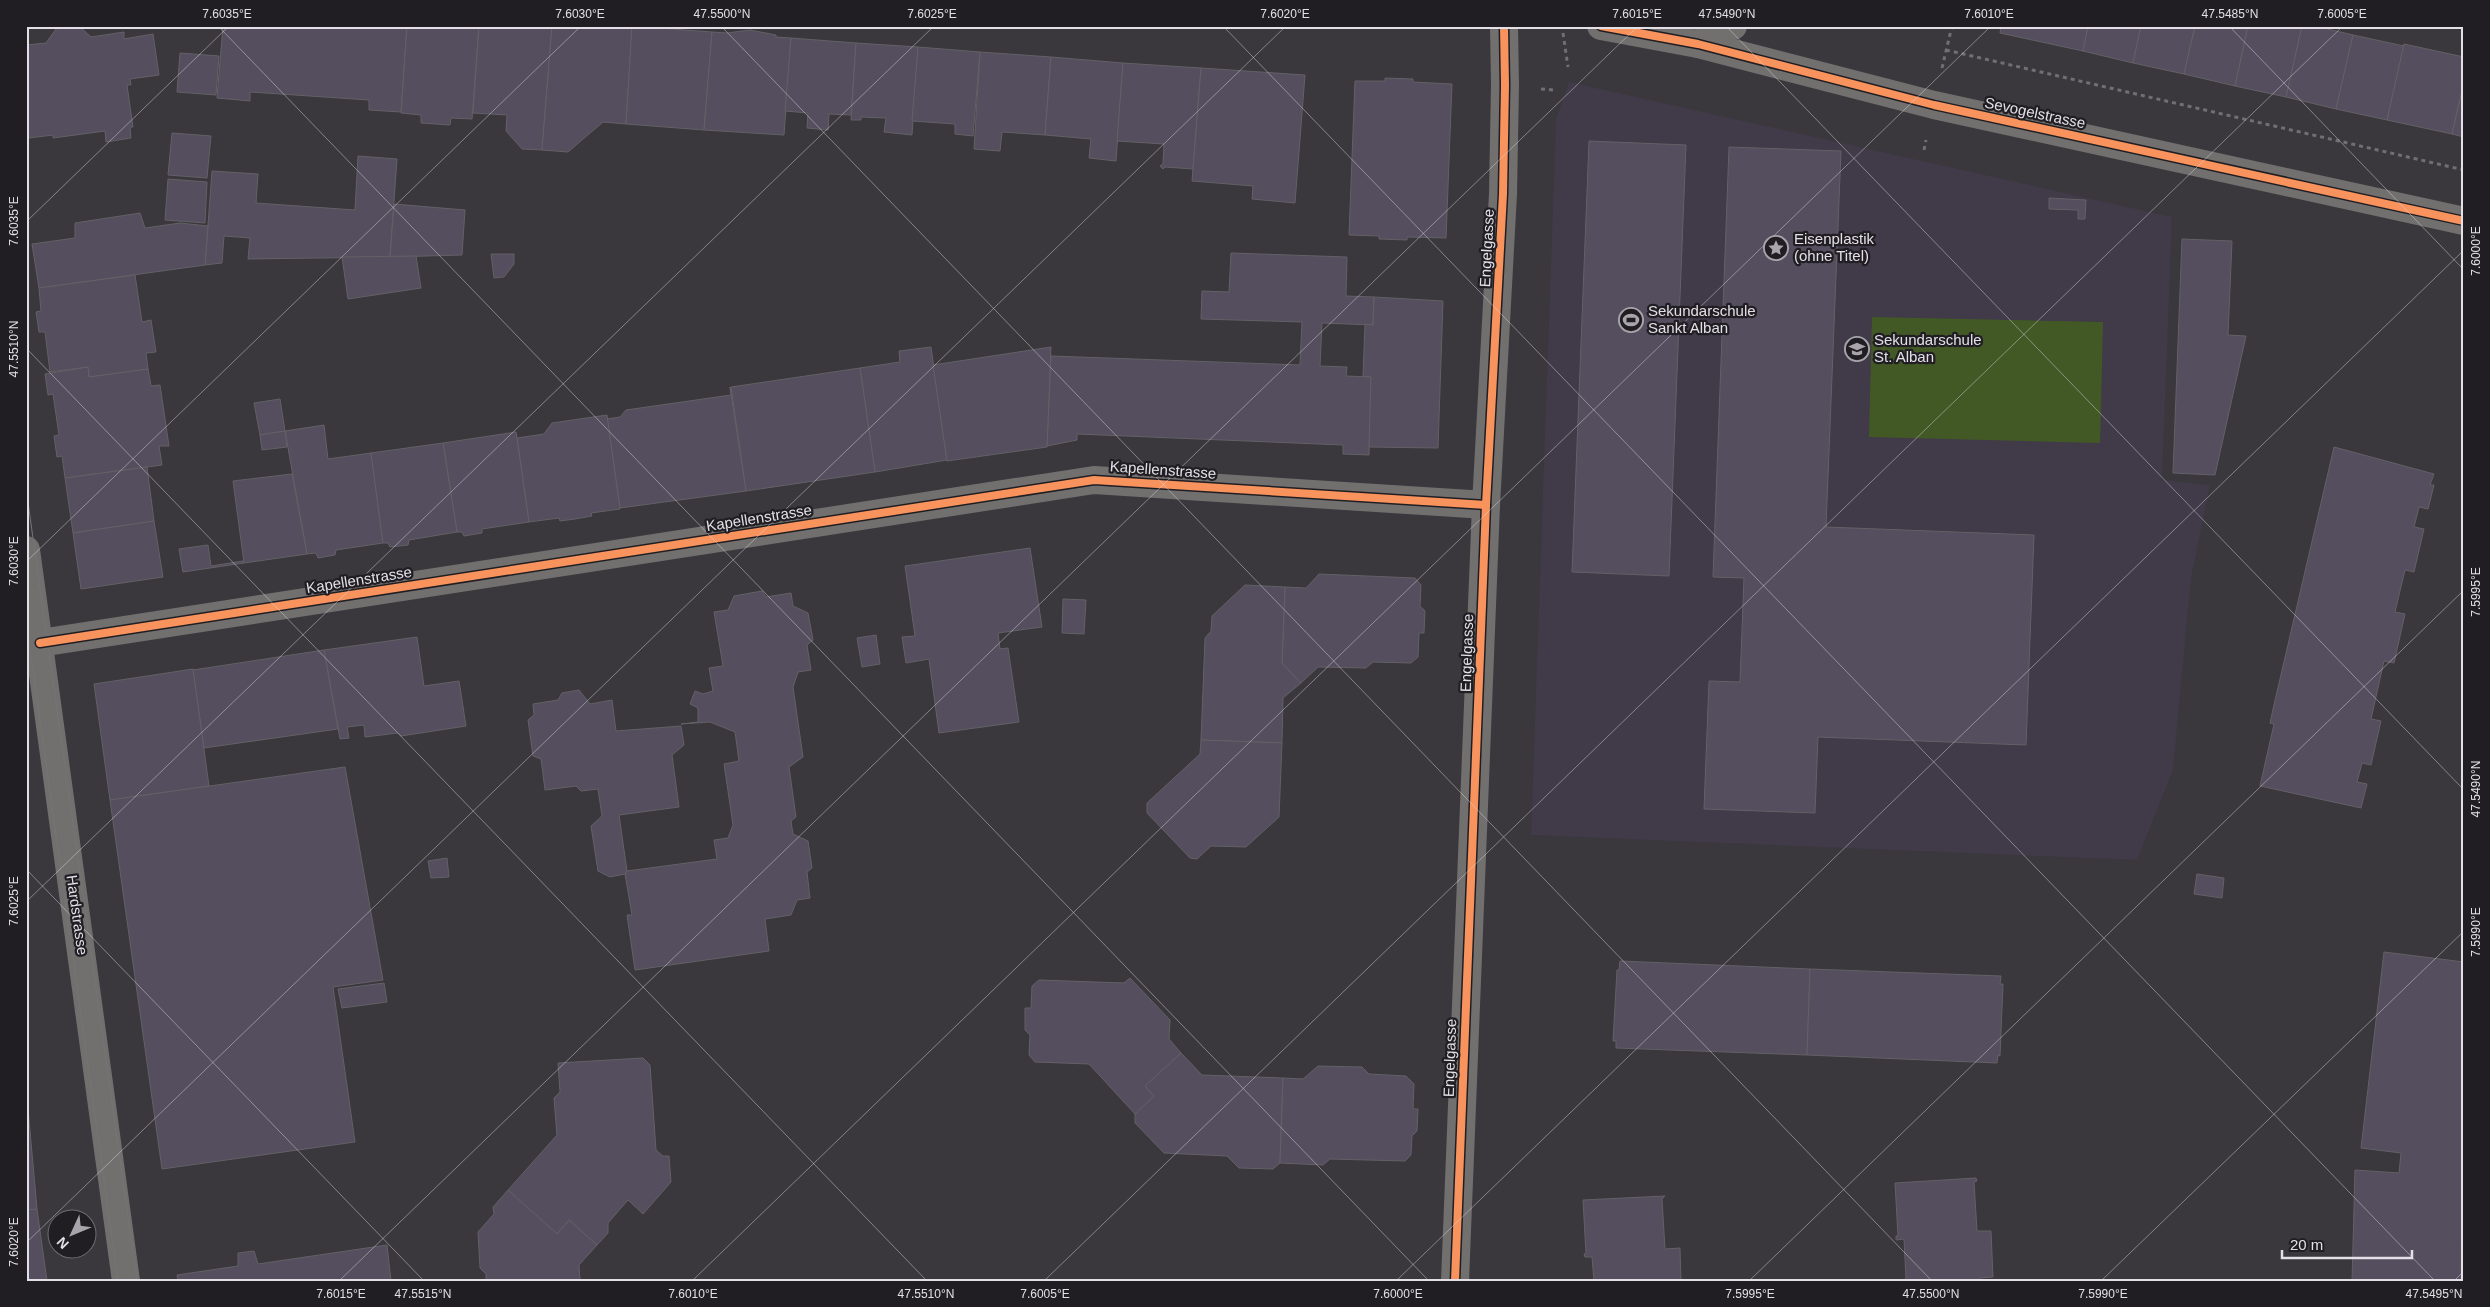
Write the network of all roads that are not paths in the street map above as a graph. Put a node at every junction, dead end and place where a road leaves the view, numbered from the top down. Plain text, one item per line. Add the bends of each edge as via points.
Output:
1 (1504, 26) edge
2 (1602, 26) edge
3 (1733, 26) edge
4 (1698, 44) junction
5 (2464, 221) edge
6 (1486, 505) junction
7 (26, 550) edge
8 (40, 643) junction
9 (126, 1281) edge
10 (1455, 1281) edge

1 - 6 street, Engelgasse via 1503,194
2 - 4 street, Sevogelstrasse
3 - 4 street
4 - 5 street, Sevogelstrasse via 1934,105
6 - 8 street, Kapellenstrasse via 1094,480
6 - 10 street, Engelgasse
7 - 8 street, Hardstrasse
8 - 9 street, Hardstrasse

